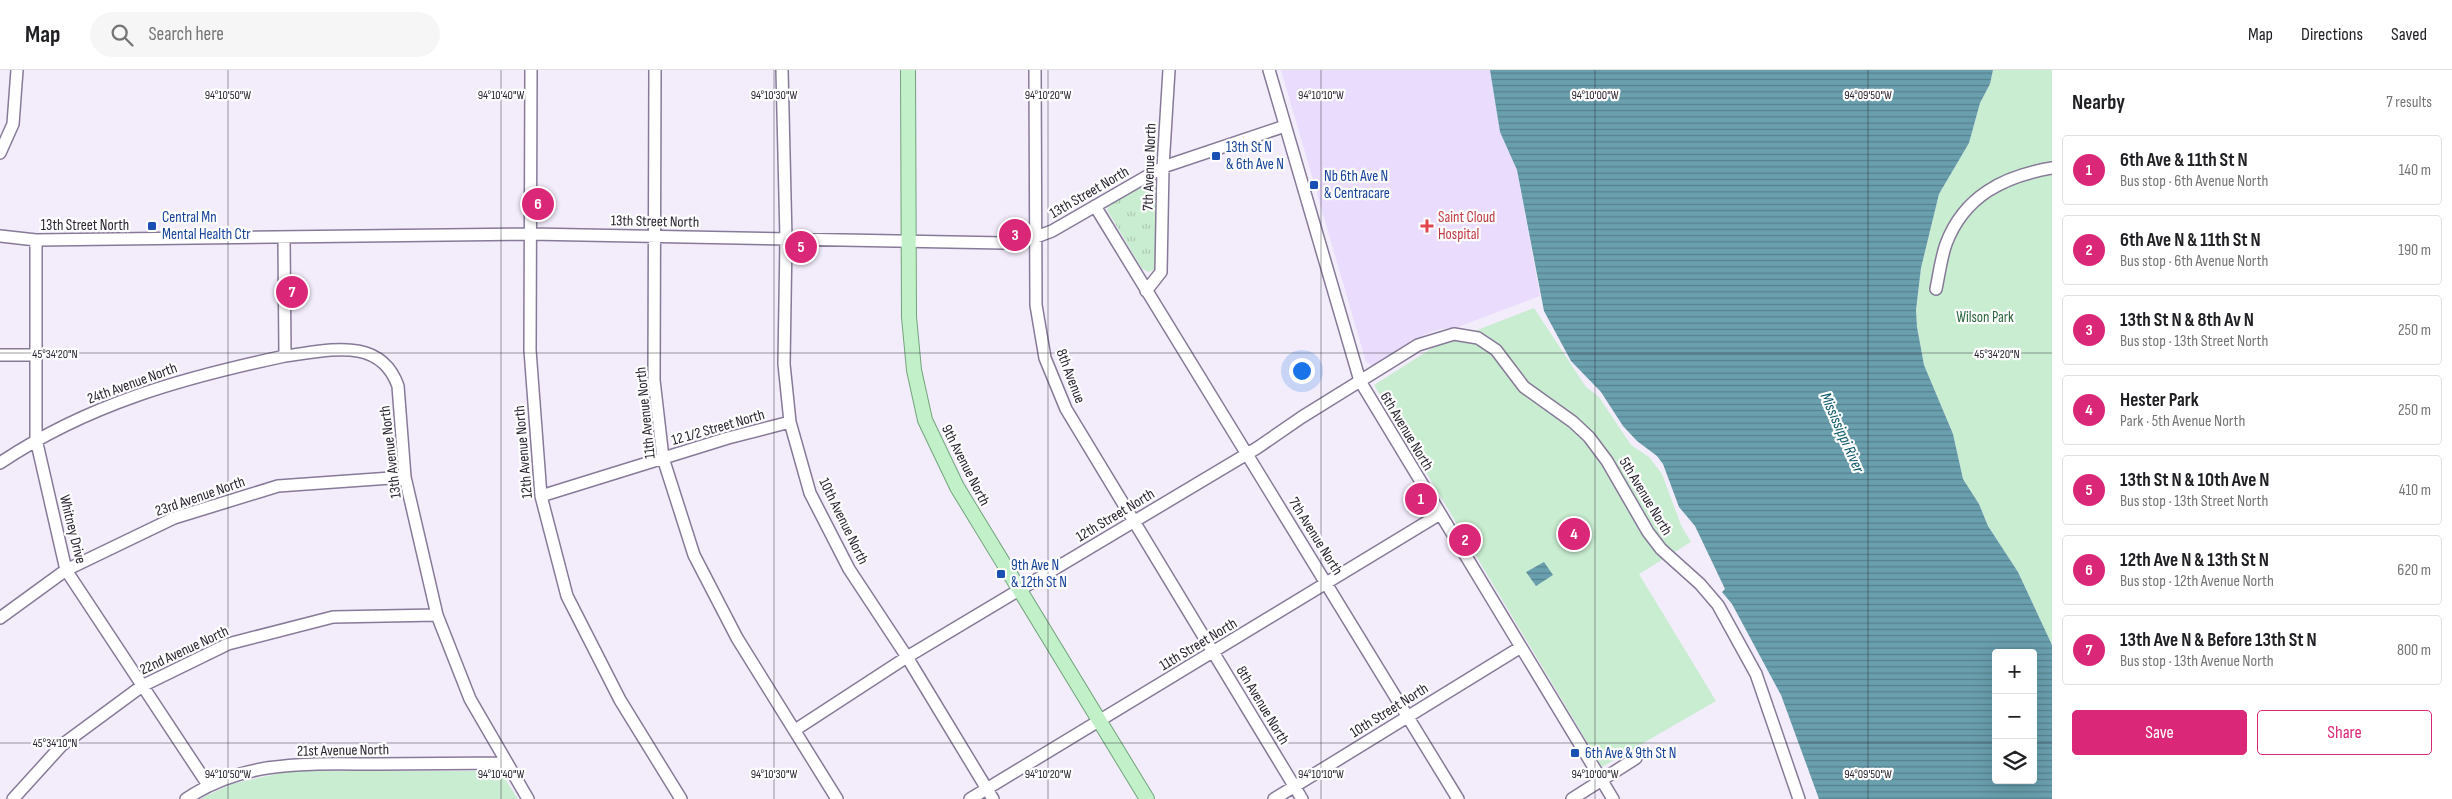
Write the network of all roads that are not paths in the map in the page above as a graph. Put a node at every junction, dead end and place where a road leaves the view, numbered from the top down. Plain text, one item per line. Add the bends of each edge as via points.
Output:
1 (17, 70) edge
2 (531, 70) edge
3 (655, 70) edge
4 (782, 70) edge
5 (908, 70) edge
6 (1035, 70) edge
7 (1169, 70) edge
8 (1269, 70) edge
9 (1285, 126) junction
10 (0, 153) edge
11 (1164, 167) junction
12 (2052, 168) edge
13 (1095, 206) junction
14 (530, 234) junction
15 (655, 235) junction
16 (1, 236) edge
17 (1036, 237) junction
18 (284, 238) junction
19 (36, 240) junction
20 (786, 240) junction
21 (909, 242) junction
22 (1936, 289) dead end
23 (1146, 291) junction
24 (1454, 334) joint
25 (0, 355) edge
26 (36, 355) junction
27 (284, 356) junction
28 (1360, 381) junction
29 (790, 422) junction
30 (36, 439) junction
31 (1247, 454) junction
32 (663, 458) junction
33 (0, 464) edge
34 (404, 477) junction
35 (541, 496) junction
36 (1440, 514) junction
37 (1133, 520) junction
38 (66, 570) junction
39 (1327, 582) junction
40 (1019, 589) junction
41 (437, 615) junction
42 (0, 618) edge
43 (1521, 647) junction
44 (1214, 653) junction
45 (907, 657) junction
46 (142, 686) junction
47 (1408, 716) junction
48 (1100, 721) junction
49 (795, 730) junction
50 (1636, 758) dead end
51 (507, 763) junction
52 (1602, 781) junction
53 (208, 784) junction
54 (1294, 786) junction
55 (990, 794) edge
56 (13, 799) edge
57 (186, 799) edge
58 (528, 799) edge
59 (681, 799) edge
60 (837, 799) edge
61 (970, 799) edge
62 (1146, 799) edge
63 (1274, 799) edge
64 (1302, 799) edge
65 (1458, 799) edge
66 (1572, 799) edge
67 (1613, 799) edge
68 (1799, 799) edge

1 - 10 street via 13,124
2 - 14 street, 12th Avenue North
3 - 15 street, 11th Avenue North
4 - 20 street, 10th Avenue North
5 - 21 main road, 9th Avenue North
6 - 17 street, 8th Avenue
7 - 11 street, 7th Avenue North
8 - 9 street, 6th Avenue North
9 - 11 street, 13th Street North
9 - 28 street, 6th Avenue North
11 - 13 street, 13th Street North
11 - 23 street, 7th Avenue North via 1161,272
12 - 22 street via 2025,172 1991,187 1963,214 1946,245
13 - 17 street, 13th Street North
13 - 23 street, 7th Avenue North
14 - 15 street, 13th Street North
14 - 18 street, 13th Street North
14 - 35 street, 12th Avenue North via 530,350
15 - 20 street, 13th Street North
15 - 32 street, 11th Avenue North via 654,380
16 - 19 street, 13th Street North
17 - 21 street, 13th Street North via 1004,243
17 - 37 street, 8th Avenue via 1036,305 1045,358 1066,409
18 - 19 street, 13th Street North
18 - 27 street
19 - 26 street, Whitney Drive
20 - 21 street, 13th Street North
20 - 29 street, 10th Avenue North via 784,364
21 - 40 main road, 9th Avenue North via 911,345 925,420 957,487
23 - 31 street, 7th Avenue North
24 - 28 street, 12th Street North via 1418,345
24 - 68 street, 5th Avenue North via 1478,338 1496,350 1524,388 1590,437 1648,532 1718,605 1756,674
25 - 26 street
26 - 30 street, Whitney Drive
27 - 30 street, 24th Avenue North via 164,385 99,409
27 - 34 street, 13th Avenue North via 348,349 366,352 382,360 393,372 398,386
28 - 31 street, 12th Street North
28 - 36 street, 6th Avenue North
29 - 32 street, 12 1/2 Street North
29 - 45 street, 10th Avenue North via 810,493 849,569
30 - 33 street, 24th Avenue North
30 - 38 street, Whitney Drive
31 - 37 street, 12th Street North
31 - 39 street, 7th Avenue North
32 - 35 street, 12 1/2 Street North
32 - 49 street, 11th Avenue North via 694,555 737,638
34 - 38 street, 23rd Avenue North via 278,486 174,518
34 - 41 street, 13th Avenue North
35 - 59 street, 12th Avenue North via 567,596 620,700
36 - 39 street, 11th Street North
36 - 43 street, 6th Avenue North
37 - 40 street, 12th Street North
37 - 44 street, 8th Avenue
38 - 42 street, 23rd Avenue North
38 - 46 street, Whitney Drive
39 - 44 street, 11th Street North
39 - 47 street, 7th Avenue North
40 - 45 street, 12th Street North
40 - 48 main road, 9th Avenue North
41 - 46 street, 22nd Avenue North via 333,617 228,644
41 - 51 street, 13th Avenue North via 470,699
43 - 47 street, 10th Street North
43 - 52 street, 6th Avenue North
44 - 48 street, 11th Street North
44 - 54 street, 8th Avenue North
45 - 49 street, 12th Street North
45 - 55 street, 10th Avenue North
46 - 53 street, Whitney Drive
46 - 56 street, 22nd Avenue North via 62,745
47 - 54 street, 10th Street North
47 - 65 street, 7th Avenue North
48 - 55 street, 11th Street North
48 - 62 main road, 9th Avenue North
49 - 60 street, 11th Avenue North
50 - 52 street
51 - 53 street, 21st Avenue North via 301,764 252,770
51 - 58 street, 13th Avenue North
52 - 66 street
52 - 67 street, 6th Avenue North
53 - 57 street, 21st Avenue North
54 - 63 street, 10th Street North
54 - 64 street, 8th Avenue North
55 - 61 street, 11th Street North

